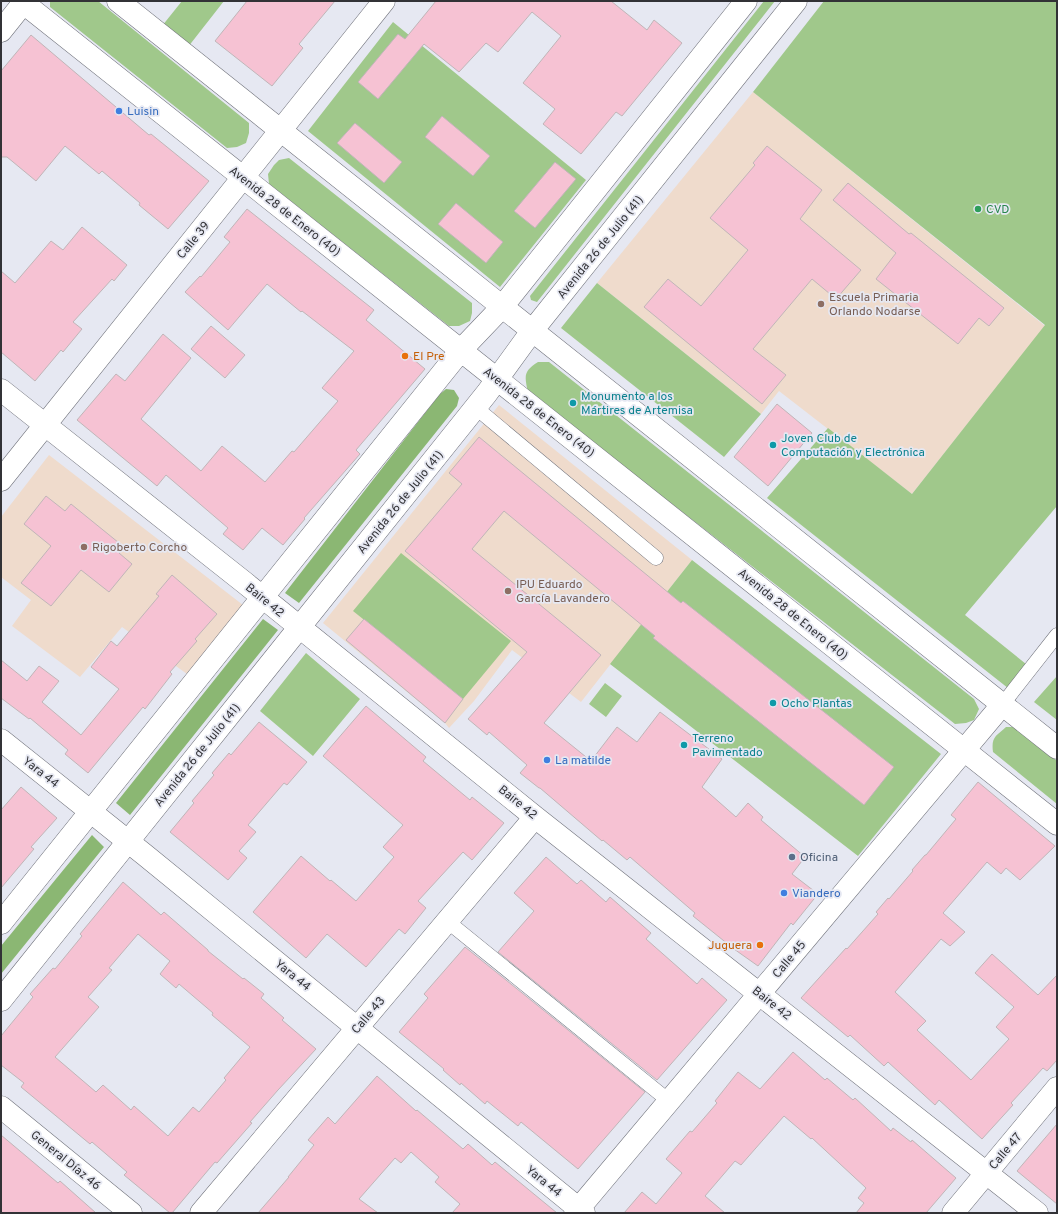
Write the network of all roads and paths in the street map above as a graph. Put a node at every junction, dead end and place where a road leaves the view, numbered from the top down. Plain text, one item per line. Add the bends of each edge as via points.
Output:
1 (118, 1) edge
2 (384, 1) edge
3 (746, 1) edge
4 (796, 1) edge
5 (23, 2) edge
6 (1, 31) edge
7 (280, 131) junction
8 (243, 177) junction
9 (502, 307) junction
10 (532, 331) junction
11 (461, 350) junction
12 (498, 379) junction
13 (1, 390) edge
14 (475, 407) junction
15 (45, 425) junction
16 (1, 480) edge
17 (656, 558) dead end
18 (263, 598) junction
19 (299, 627) junction
20 (1057, 635) edge
21 (1002, 705) junction
22 (1, 740) edge
23 (1057, 748) edge
24 (964, 750) junction
25 (91, 812) junction
26 (536, 816) junction
27 (1057, 824) edge
28 (128, 841) junction
29 (447, 921) junction
30 (1, 923) edge
31 (760, 994) junction
32 (1, 1000) edge
33 (358, 1028) junction
34 (1057, 1088) edge
35 (669, 1101) junction
36 (1, 1107) edge
37 (986, 1173) junction
38 (579, 1212) edge
39 (130, 1213) edge
40 (201, 1213) edge
41 (953, 1213) edge
42 (1037, 1213) edge

1 - 7 main road
2 - 7 main road, Calle 39
3 - 9 main road
4 - 10 main road, Avenida 26 de Julio (41)
5 - 6 main road
5 - 8 main road, Avenida 28 de Enero (40)
7 - 8 main road, Calle 39
7 - 9 main road
8 - 11 main road, Avenida 28 de Enero (40)
8 - 15 main road, Calle 39
9 - 10 main road
9 - 11 main road
10 - 12 main road, Avenida 26 de Julio (41)
10 - 21 main road
11 - 12 main road, Avenida 28 de Enero (40)
11 - 18 main road
12 - 14 main road, Avenida 26 de Julio (41)
12 - 24 main road, Avenida 28 de Enero (40)
13 - 15 main road, Baire 42
14 - 17 lane
14 - 19 main road, Avenida 26 de Julio (41)
15 - 16 main road, Calle 39
15 - 18 main road, Baire 42
18 - 19 main road, Baire 42
18 - 25 main road
19 - 26 main road, Baire 42
19 - 28 main road, Avenida 26 de Julio (41)
20 - 21 lane
21 - 23 main road
21 - 24 main road, Calle 45
22 - 25 main road, Yara 44
24 - 27 main road, Avenida 28 de Enero (40)
24 - 31 main road, Calle 45
25 - 28 main road, Yara 44
25 - 30 main road
26 - 29 main road, Calle 43
26 - 31 main road, Baire 42
28 - 32 main road, Avenida 26 de Julio (41)
28 - 33 main road, Yara 44
29 - 33 main road, Calle 43
29 - 35 lane
31 - 35 main road, Calle 45
31 - 37 main road, Baire 42
33 - 38 main road, Yara 44
33 - 40 main road, Calle 43
34 - 37 main road, Calle 47
35 - 38 main road, Calle 45
36 - 39 main road, General Díaz 46
37 - 41 main road, Calle 47
37 - 42 main road, Baire 42

